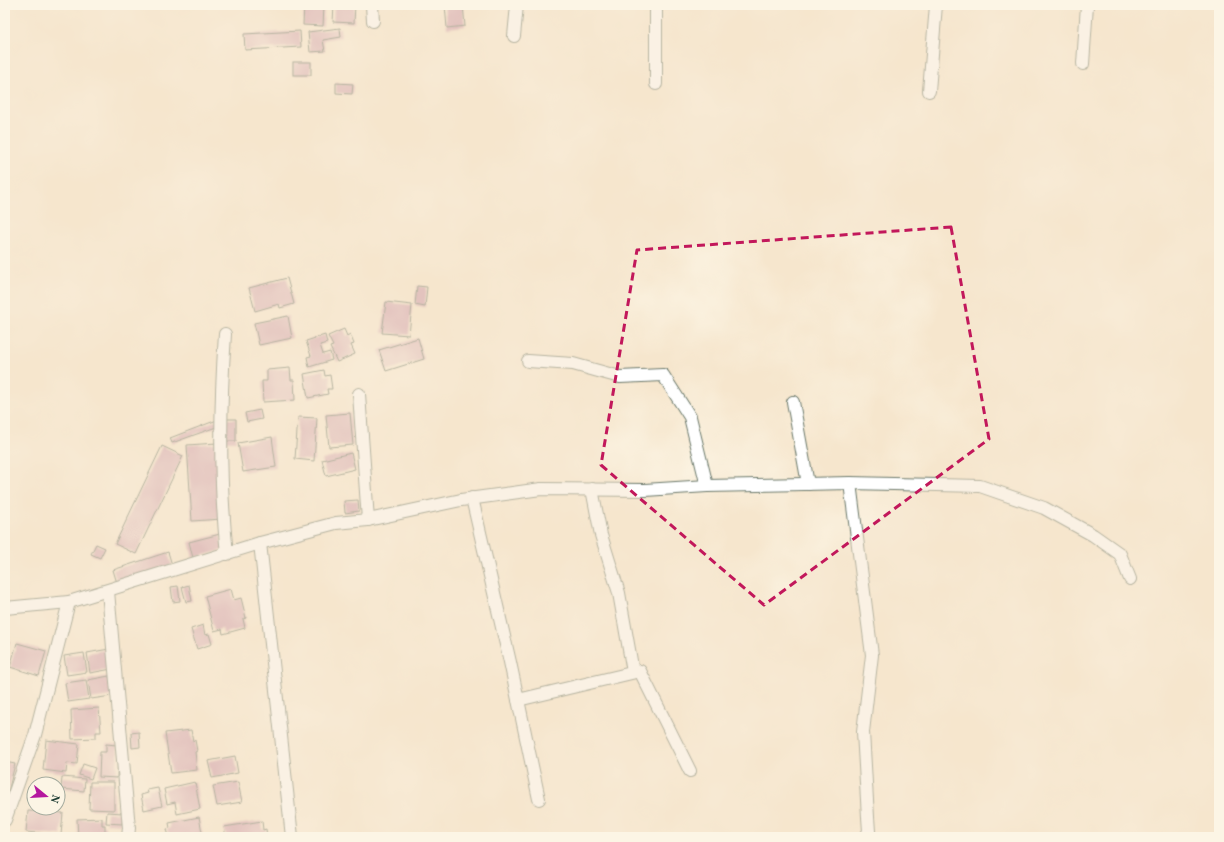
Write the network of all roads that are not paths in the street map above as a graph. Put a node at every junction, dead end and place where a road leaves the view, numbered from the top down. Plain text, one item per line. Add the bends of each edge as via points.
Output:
1 (372, 5) edge
2 (517, 5) edge
3 (656, 5) edge
4 (936, 5) edge
5 (1086, 5) edge
6 (373, 21) dead end
7 (514, 36) dead end
8 (1083, 64) dead end
9 (656, 84) dead end
10 (928, 91) dead end
11 (225, 334) dead end
12 (528, 361) dead end
13 (359, 394) dead end
14 (793, 402) dead end
15 (850, 483) junction
16 (808, 484) junction
17 (707, 486) junction
18 (592, 489) junction
19 (472, 498) junction
20 (368, 520) junction
21 (260, 543) junction
22 (227, 554) junction
23 (1130, 579) dead end
24 (108, 591) junction
25 (69, 602) junction
26 (5, 608) edge
27 (633, 672) junction
28 (518, 700) junction
29 (690, 771) dead end
30 (539, 799) dead end
31 (5, 820) edge
32 (128, 837) edge
33 (292, 837) edge
34 (866, 837) edge

1 - 6 street
2 - 7 street
3 - 9 street
4 - 10 street
5 - 8 street
11 - 22 street via 221,392 223,519
12 - 17 street via 572,364 620,377 663,375 690,417
13 - 20 street
14 - 16 street
15 - 16 street
15 - 23 street via 980,486 1030,503 1093,535 1120,554
15 - 34 street via 872,655 863,732 868,817
16 - 17 street
17 - 18 street via 646,490
18 - 19 street via 541,489
18 - 27 street via 601,534 619,593
19 - 20 street
19 - 28 street
20 - 21 street via 336,523
21 - 22 street
21 - 33 street
22 - 24 street
24 - 25 street
24 - 32 street
25 - 26 street
25 - 31 street via 35,735
27 - 28 street
27 - 29 street via 640,671
28 - 30 street

